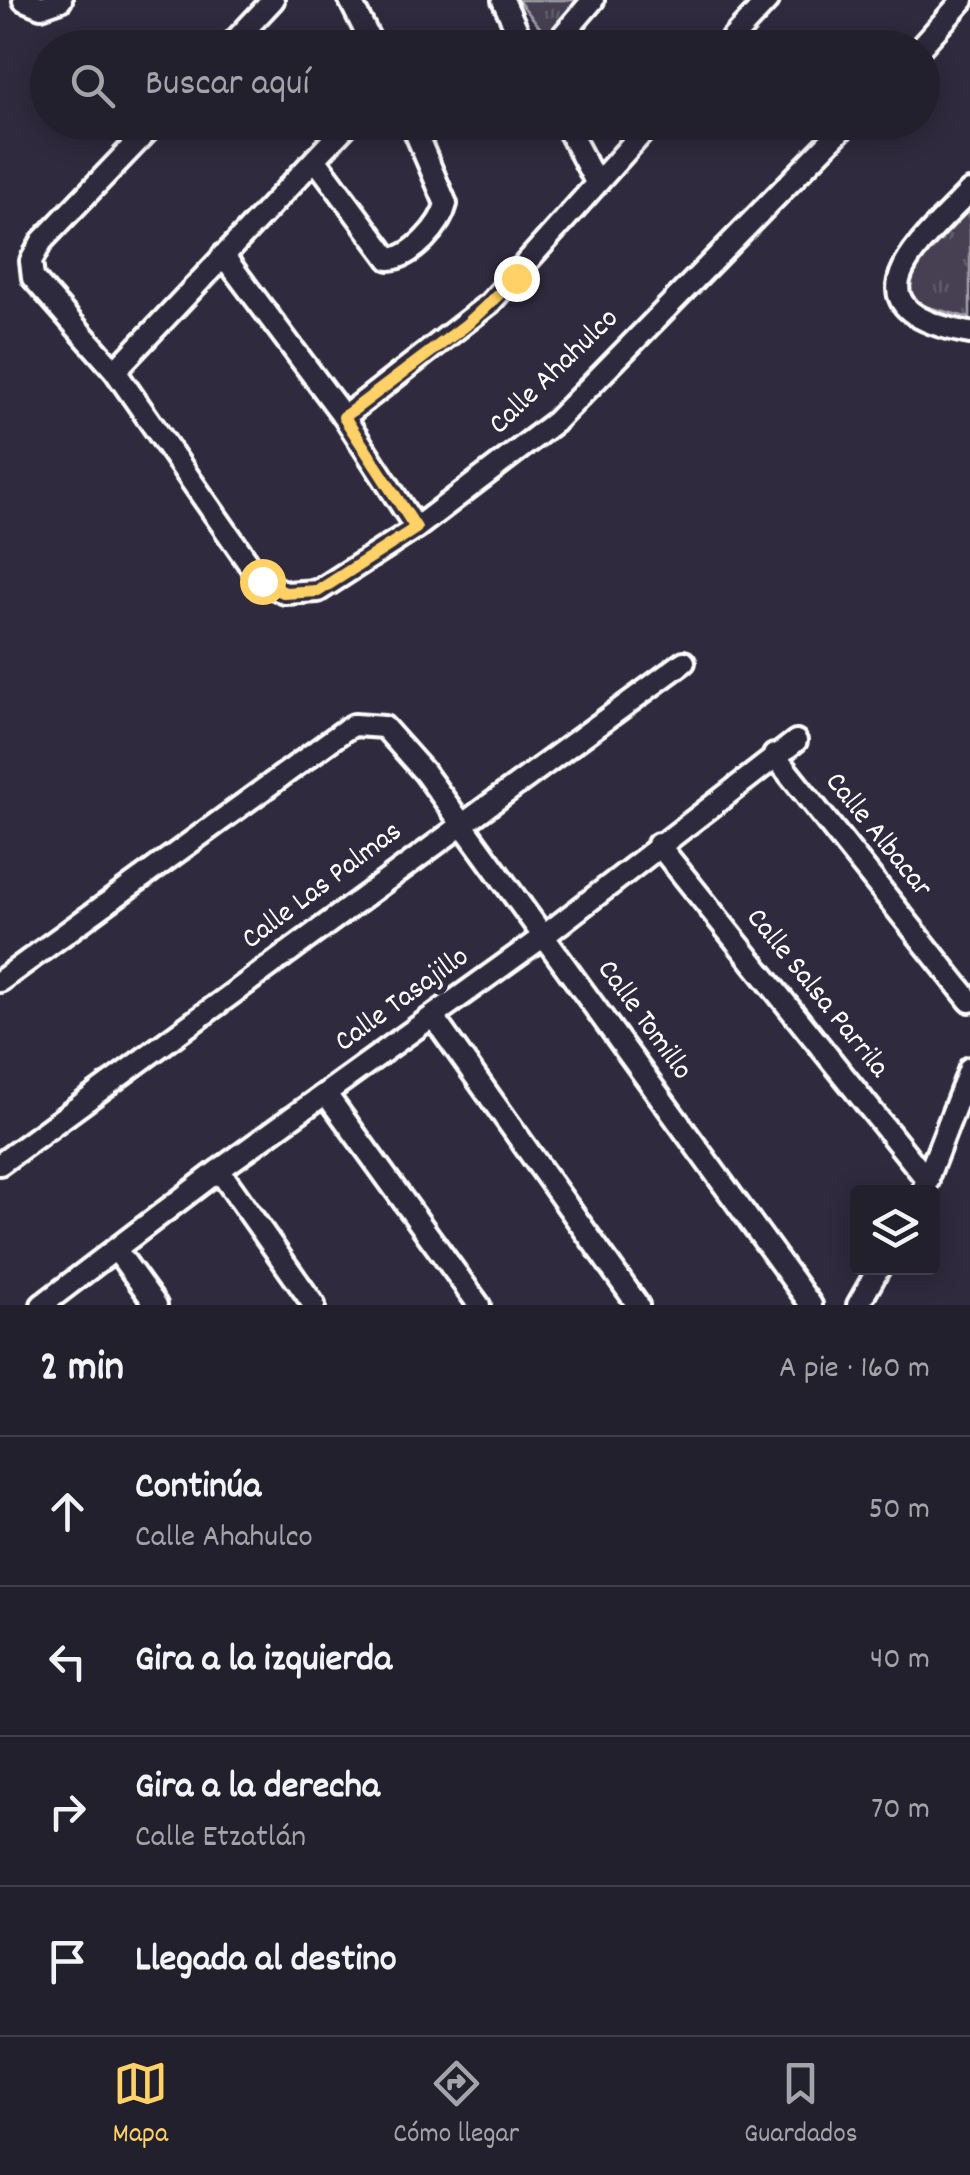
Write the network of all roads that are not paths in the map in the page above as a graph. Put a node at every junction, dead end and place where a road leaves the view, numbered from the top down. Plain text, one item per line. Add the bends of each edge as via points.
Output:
1 (24, 0) edge
2 (273, 0) edge
3 (350, 0) edge
4 (503, 0) edge
5 (594, 0) edge
6 (768, 0) edge
7 (963, 0) edge
8 (59, 3) edge
9 (245, 30) edge
10 (365, 30) edge
11 (517, 30) edge
12 (568, 30) edge
13 (740, 30) edge
14 (936, 30) edge
15 (139, 140) edge
16 (333, 140) edge
17 (419, 140) edge
18 (574, 140) edge
19 (635, 140) edge
20 (831, 140) edge
21 (315, 159) junction
22 (596, 182) junction
23 (970, 192) edge
24 (223, 255) junction
25 (970, 332) edge
26 (115, 371) junction
27 (344, 417) junction
28 (416, 528) junction
29 (684, 662) dead end
30 (796, 741) dead end
31 (774, 754) junction
32 (460, 823) junction
33 (658, 844) junction
34 (544, 936) junction
35 (0, 982) edge
36 (970, 1001) edge
37 (433, 1017) junction
38 (970, 1068) edge
39 (326, 1094) junction
40 (0, 1164) edge
41 (219, 1170) junction
42 (923, 1185) edge
43 (926, 1185) edge
44 (117, 1250) junction
45 (875, 1275) edge
46 (42, 1305) edge
47 (156, 1305) edge
48 (314, 1305) edge
49 (480, 1305) edge
50 (638, 1305) edge
51 (811, 1305) edge
52 (858, 1305) edge

1 - 8 street via 34,6
2 - 9 street
3 - 10 street
4 - 11 street
5 - 12 street
6 - 13 street
7 - 14 street
15 - 26 street via 31,261 33,278
16 - 21 street
17 - 21 street via 446,204 438,222 401,258 389,260
18 - 22 street
19 - 22 street
20 - 28 street, Calle Ahahulco via 555,422
21 - 24 street
22 - 27 street via 490,303
23 - 25 street via 904,260 897,283 898,296 916,313
24 - 26 street
24 - 27 street
26 - 28 street, Calle Ahahulco via 262,581 285,593 318,591
27 - 28 street
29 - 32 street, Calle Las Palmas
30 - 31 street, Calle Tasajillo
31 - 33 street, Calle Tasajillo
31 - 36 street, Calle Albacar
32 - 34 street, Calle Tomillo
32 - 35 street, Calle Tomillo via 384,727 354,725
32 - 40 street, Calle Las Palmas
33 - 34 street, Calle Tasajillo
33 - 42 street, Calle Salsa Parrila
34 - 37 street, Calle Tasajillo
34 - 51 street, Calle Tomillo
37 - 39 street, Calle Tasajillo
37 - 50 street
38 - 43 street
39 - 41 street, Calle Tasajillo
39 - 49 street
41 - 44 street, Calle Tasajillo
41 - 48 street
44 - 46 street, Calle Tasajillo
44 - 47 street
45 - 52 street

